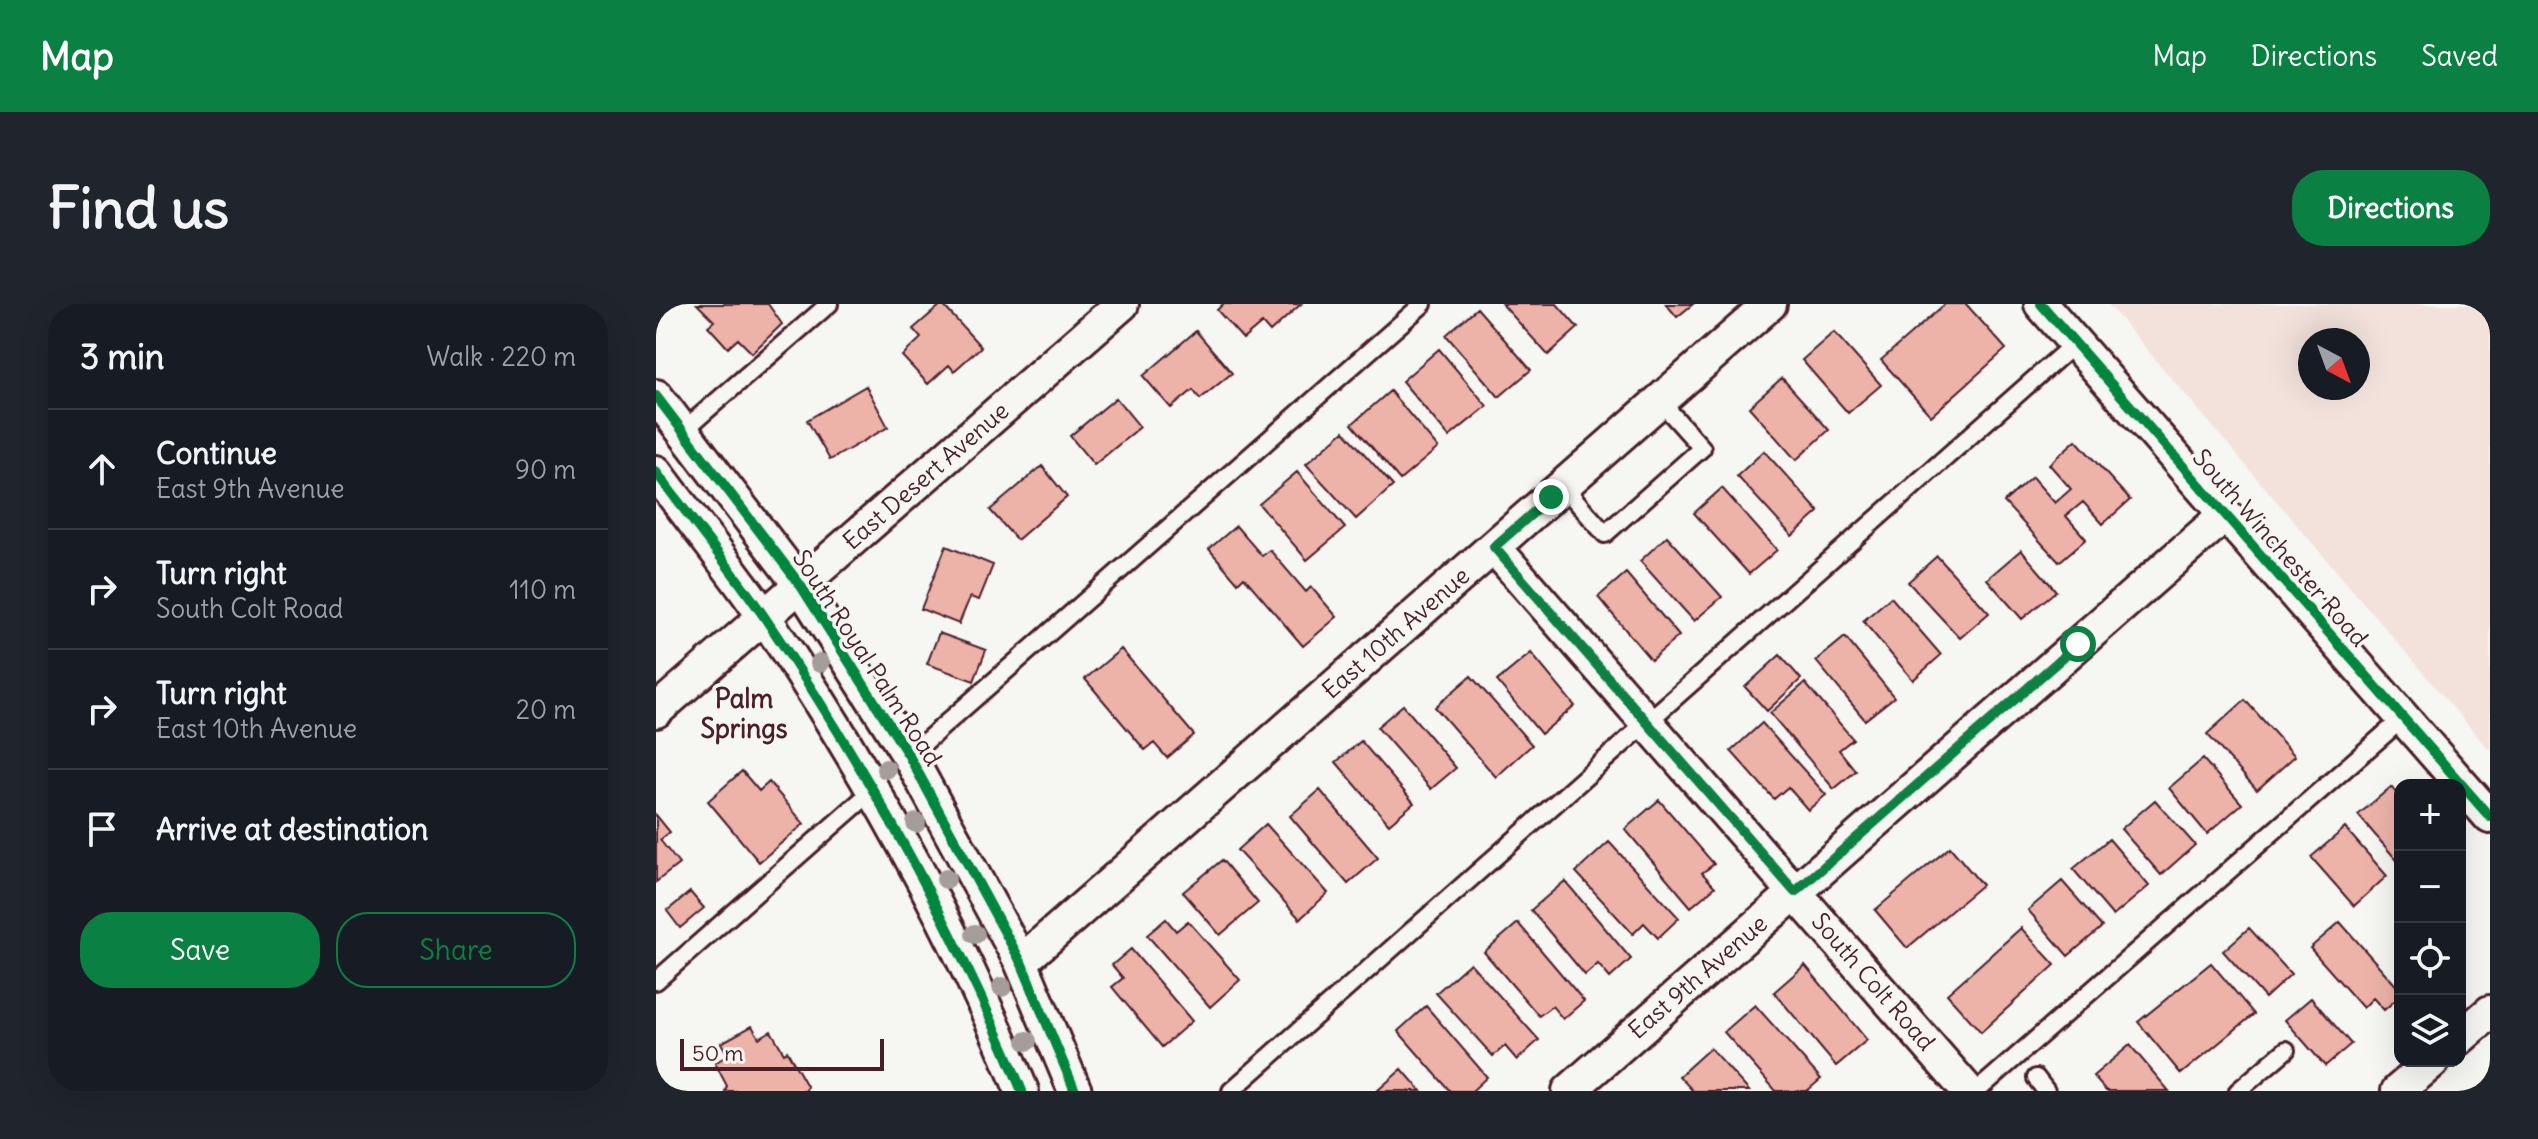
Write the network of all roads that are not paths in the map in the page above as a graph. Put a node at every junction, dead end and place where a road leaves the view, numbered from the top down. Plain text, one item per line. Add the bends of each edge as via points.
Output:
1 (829, 304) edge
2 (1122, 304) edge
3 (1423, 304) edge
4 (1770, 304) edge
5 (2041, 304) edge
6 (2075, 343) junction
7 (656, 396) edge
8 (1660, 401) junction
9 (685, 429) junction
10 (656, 472) edge
11 (1563, 486) junction
12 (2225, 515) junction
13 (1494, 547) junction
14 (801, 586) junction
15 (764, 617) junction
16 (656, 711) edge
17 (2402, 719) junction
18 (1646, 720) junction
19 (909, 756) junction
20 (872, 791) junction
21 (2490, 817) edge
22 (1795, 892) junction
23 (1021, 962) junction
24 (656, 981) edge
25 (2490, 1012) edge
26 (2466, 1033) edge
27 (2286, 1050) dead end
28 (2426, 1067) edge
29 (1022, 1091) edge
30 (1075, 1091) edge
31 (1231, 1091) edge
32 (1569, 1091) edge
33 (1968, 1091) edge
34 (1977, 1091) edge
35 (2238, 1091) edge
36 (2398, 1091) edge

1 - 9 lane
2 - 14 street, East Desert Avenue
3 - 19 lane
4 - 8 street, East 10th Avenue
5 - 6 street, South Winchester Road
6 - 12 street, South Winchester Road
6 - 18 lane
7 - 9 street, South Royal Palm Road
8 - 11 street, East 10th Avenue
8 - 11 lane via 1702,448 1605,534
9 - 14 street, South Royal Palm Road
10 - 15 street
11 - 13 street, East 10th Avenue
12 - 17 street, South Winchester Road
12 - 22 street, East 9th Avenue
13 - 18 street, South Colt Road
13 - 23 street, East 10th Avenue
14 - 15 street, East Desert Avenue
14 - 19 street, South Royal Palm Road
15 - 16 street, East Desert Avenue
15 - 20 street
17 - 21 street, South Winchester Road
17 - 34 lane
18 - 22 street, South Colt Road
18 - 31 lane
19 - 23 street, South Royal Palm Road
20 - 24 lane
20 - 29 street via 982,995
22 - 32 street, East 9th Avenue
22 - 33 street, South Colt Road
23 - 30 street, South Royal Palm Road
25 - 26 street
27 - 35 lane
28 - 36 street

